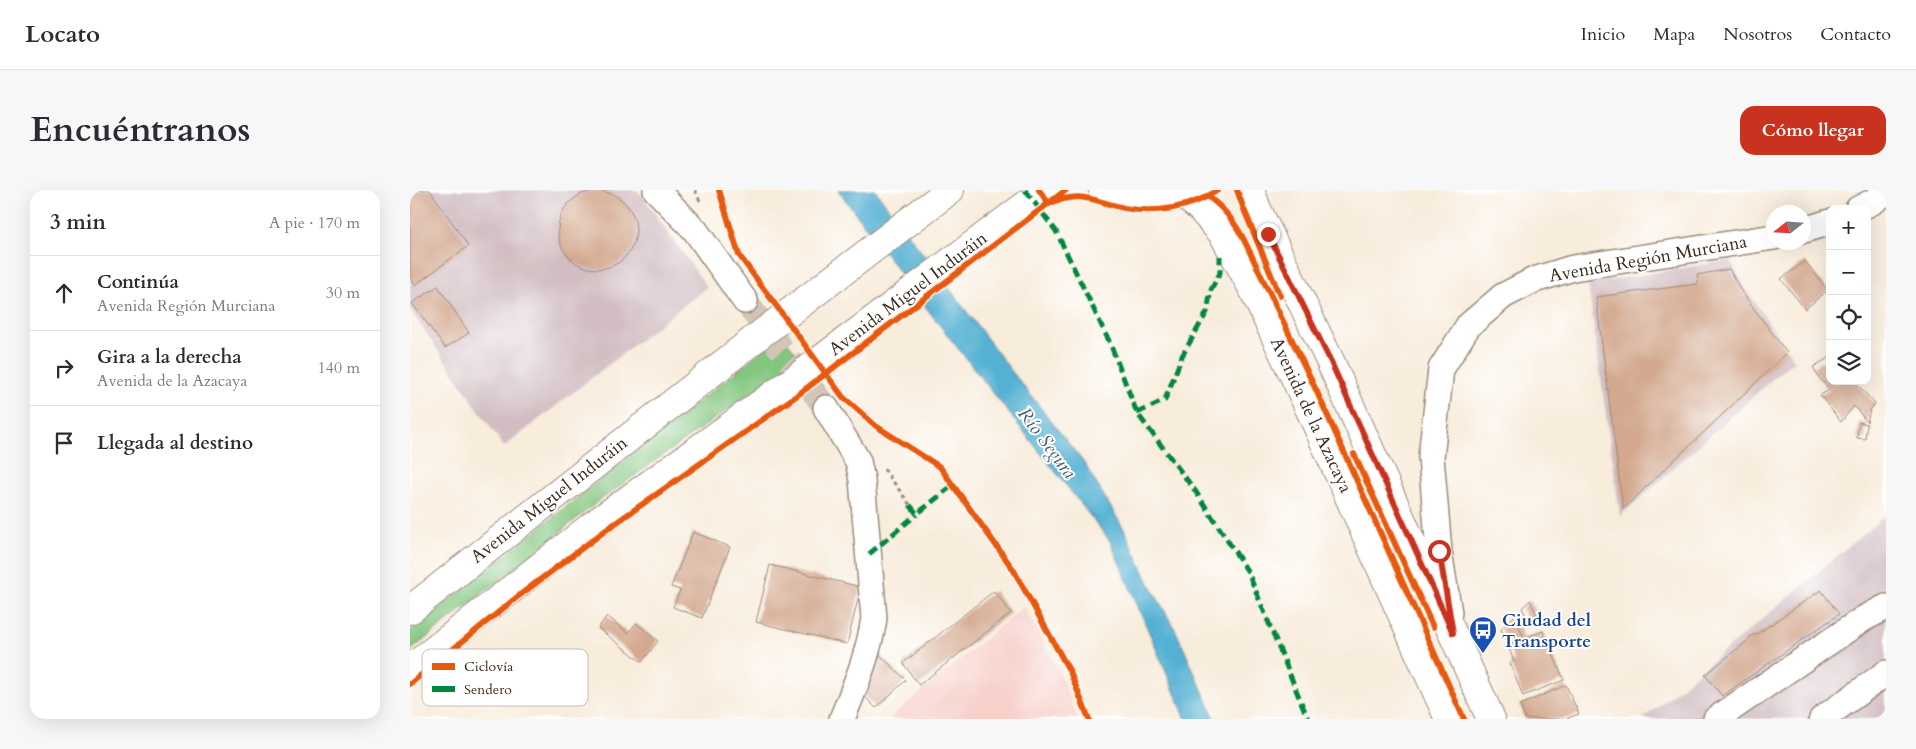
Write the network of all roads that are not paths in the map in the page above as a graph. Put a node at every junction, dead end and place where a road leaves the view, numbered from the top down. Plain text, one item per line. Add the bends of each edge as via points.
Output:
1 (656, 190) edge
2 (950, 190) edge
3 (1103, 190) edge
4 (1250, 190) edge
5 (1190, 192) edge
6 (1886, 192) edge
7 (1043, 193) edge
8 (1866, 205) edge
9 (1826, 223) edge
10 (1811, 228) edge
11 (1766, 238) edge
12 (744, 301) tunnel mouth
13 (826, 408) tunnel mouth
14 (1886, 606) edge
15 (410, 610) edge
16 (1453, 633) junction
17 (435, 649) edge
18 (422, 660) edge
19 (410, 669) edge
20 (1886, 673) edge
21 (842, 719) edge
22 (1449, 719) edge
23 (1491, 719) edge
24 (1716, 719) edge
25 (1822, 719) edge

1 - 12 street via 695,230
2 - 15 main road, Avenida Miguel Induráin
3 - 5 main road via 1148,200
4 - 16 main road
5 - 22 main road, Avenida de la Azacaya via 1223,234 1236,258 1301,391
6 - 8 street
7 - 17 main road, Avenida Miguel Induráin via 825,357 593,525
9 - 10 street
11 - 16 street, Avenida Región Murciana via 1573,268 1534,280 1503,296 1468,326 1441,369 1432,457 1439,551
13 - 21 street via 858,461 874,618 866,658
14 - 24 street
16 - 23 main road, Avenida Región Murciana
18 - 19 main road, Avenida Miguel Induráin
20 - 25 street

